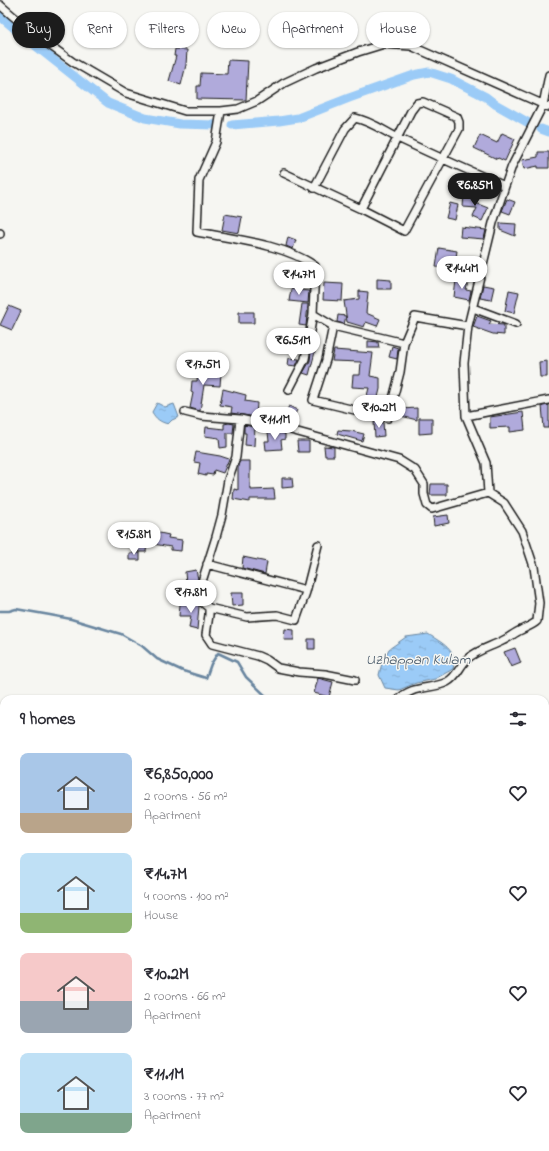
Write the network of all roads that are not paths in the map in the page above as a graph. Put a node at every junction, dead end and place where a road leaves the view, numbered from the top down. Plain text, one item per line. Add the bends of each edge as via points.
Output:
1 (0, 5) edge
2 (549, 75) edge
3 (546, 106) edge
4 (221, 111) junction
5 (397, 138) junction
6 (442, 159) junction
7 (284, 173) dead end
8 (504, 186) junction
9 (314, 188) junction
10 (361, 209) junction
11 (473, 308) junction
12 (313, 314) junction
13 (516, 324) dead end
14 (333, 326) junction
15 (468, 326) junction
16 (404, 343) junction
17 (289, 390) dead end
18 (549, 400) edge
19 (185, 412) dead end
20 (466, 416) junction
21 (240, 419) junction
22 (488, 493) junction
23 (318, 545) dead end
24 (207, 564) junction
25 (306, 590) junction
26 (209, 608) junction
27 (355, 680) dead end
28 (403, 695) edge
29 (305, 1151) edge
30 (318, 1151) edge

1 - 4 street via 73,62 126,93 185,111
2 - 3 street
3 - 4 street via 411,46 384,44 316,68 238,109
3 - 8 street via 512,166
4 - 12 street via 216,142 199,180 196,232 276,248 305,259 315,266
5 - 6 street
5 - 6 street via 417,103 423,102 456,117 459,128
5 - 9 street via 355,118 345,129
5 - 10 street
6 - 8 street
6 - 10 street via 404,231
7 - 9 street
8 - 11 street
9 - 10 street
11 - 13 street
11 - 15 street
12 - 14 street
12 - 17 street via 305,358
14 - 16 street
14 - 16 street via 326,360 313,400 337,407 388,418 400,372
15 - 16 street via 415,317
15 - 20 street via 464,363
18 - 20 street
19 - 21 street
20 - 22 street via 486,463
21 - 22 street via 288,429 399,460 415,470 424,484 427,505 432,509
21 - 24 street via 236,457
22 - 28 street via 504,503 522,531 534,567 539,603 537,622 475,653 466,660 454,678 432,687 411,690
23 - 25 street
24 - 25 street
24 - 26 street via 199,591 202,602
25 - 26 street via 296,620 277,615 247,617
26 - 27 street via 206,635 212,644 258,656 278,668
29 - 30 street

